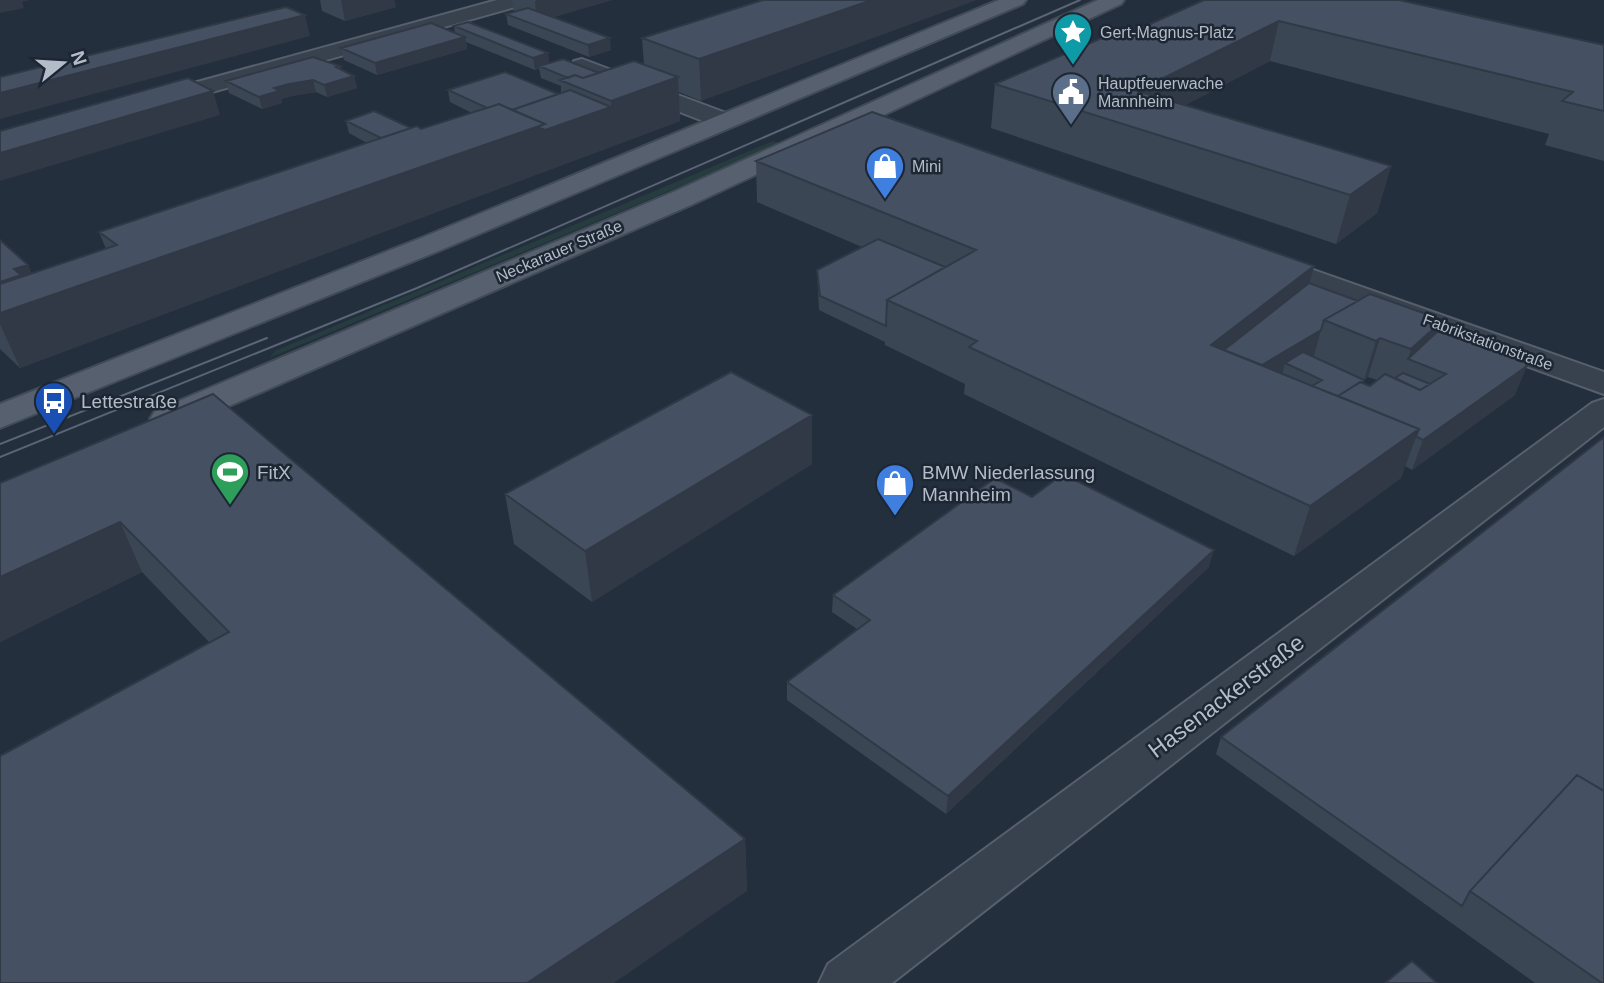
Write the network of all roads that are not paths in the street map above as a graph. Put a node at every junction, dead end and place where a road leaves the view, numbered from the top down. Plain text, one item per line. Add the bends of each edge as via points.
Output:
1 (519, 0) edge
2 (1016, 0) edge
3 (1114, 0) edge
4 (425, 4) dead end
5 (458, 17) junction
6 (582, 66) edge
7 (785, 96) junction
8 (135, 106) edge
9 (856, 120) junction
10 (725, 121) junction
11 (887, 129) edge
12 (1236, 252) edge
13 (1604, 384) edge
14 (1604, 410) edge
15 (1, 415) edge
16 (135, 433) edge
17 (848, 983) edge

1 - 5 street
2 - 7 main road
3 - 9 main road, Neckarauer Straße
4 - 5 street
5 - 8 street
6 - 10 street
7 - 9 main road
7 - 10 main road
9 - 11 street
9 - 16 main road, Neckarauer Straße
10 - 15 main road
12 - 13 street, Fabrikstationstraße
14 - 17 street, Hasenackerstraße

